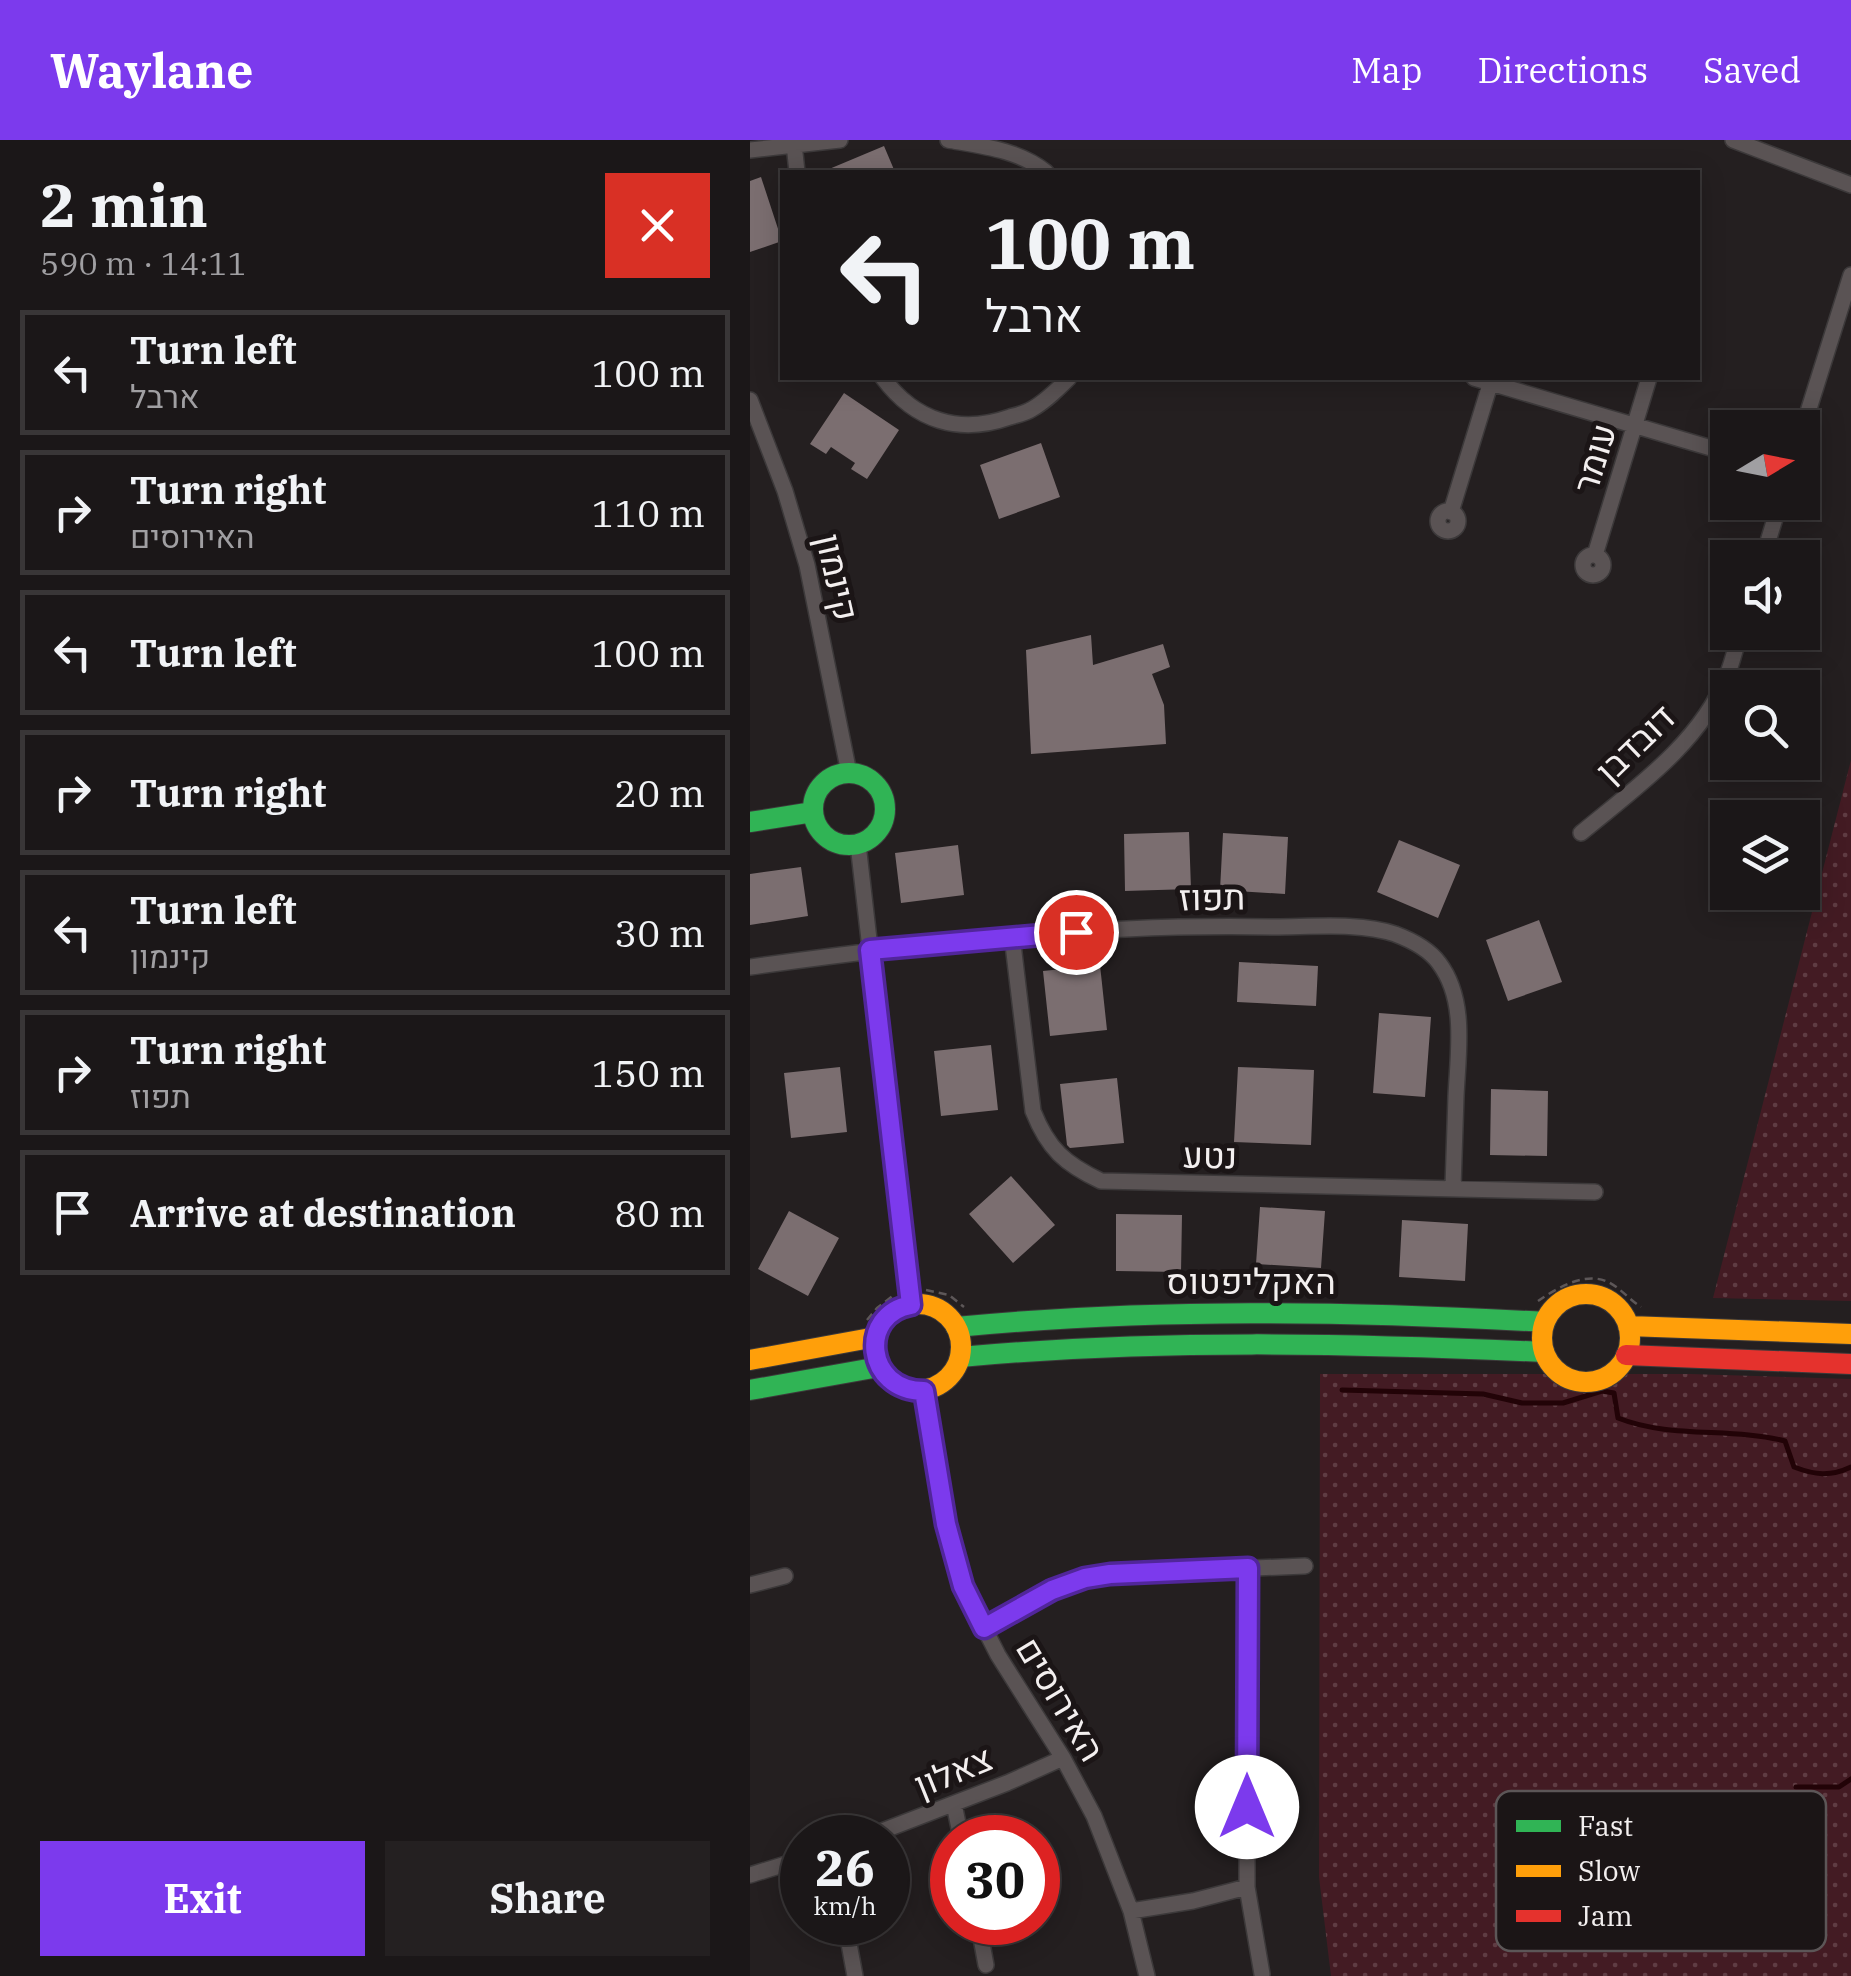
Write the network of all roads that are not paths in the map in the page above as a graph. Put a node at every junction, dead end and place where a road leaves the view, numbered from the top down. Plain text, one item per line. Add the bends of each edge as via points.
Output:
1 (840, 140) edge
2 (948, 140) edge
3 (1733, 140) edge
4 (794, 144) junction
5 (750, 150) edge
6 (797, 170) edge
7 (1044, 170) edge
8 (1851, 186) edge
9 (1851, 275) edge
10 (885, 380) edge
11 (1067, 380) edge
12 (1485, 380) edge
13 (1488, 380) edge
14 (1648, 380) edge
15 (750, 400) edge
16 (1809, 410) edge
17 (1634, 426) junction
18 (1710, 448) edge
19 (1451, 512) dead end
20 (1595, 555) dead end
21 (1735, 650) edge
22 (849, 773) junction
23 (813, 812) junction
24 (750, 822) edge
25 (1582, 833) dead end
26 (858, 844) junction
27 (1012, 936) junction
28 (870, 950) junction
29 (750, 968) edge
30 (1453, 1187) junction
31 (1596, 1192) dead end
32 (911, 1305) junction
33 (1545, 1322) junction
34 (1628, 1326) junction
35 (956, 1327) junction
36 (1851, 1334) edge
37 (876, 1337) junction
38 (1544, 1352) junction
39 (1626, 1355) junction
40 (960, 1357) junction
41 (750, 1360) edge
42 (1851, 1364) edge
43 (880, 1367) junction
44 (750, 1390) edge
45 (924, 1391) junction
46 (1305, 1566) dead end
47 (1248, 1568) junction
48 (785, 1576) dead end
49 (750, 1584) edge
50 (984, 1628) junction
51 (1062, 1758) junction
52 (954, 1804) junction
53 (956, 1815) edge
54 (910, 1821) edge
55 (780, 1866) edge
56 (750, 1875) edge
57 (1247, 1887) junction
58 (1132, 1911) junction
59 (849, 1945) edge
60 (982, 1945) edge
61 (986, 1965) dead end
62 (1262, 1974) edge
63 (855, 1976) edge
64 (1147, 1976) edge

1 - 4 street
2 - 7 street via 1003,150
3 - 8 street
4 - 5 street
4 - 6 street
9 - 16 street
10 - 11 street via 916,411 967,426 1030,410
12 - 19 street
13 - 17 street
14 - 17 street, עומר
15 - 22 street, קינמון via 807,565
17 - 18 street
17 - 20 street, עומר
21 - 25 street, דובדבן via 1710,710 1688,738
22 - 23 main road via 827,780
22 - 26 main road via 869,779 884,805 875,834
23 - 24 main road
23 - 26 main road via 828,838
26 - 28 street
27 - 28 street, תפוז
27 - 30 street, נטע via 1033,1111 1055,1152 1076,1169 1101,1181 1154,1184
27 - 30 street, תפוז via 1347,928 1393,933 1420,945 1438,960 1456,1000
28 - 29 street, תפוז
28 - 32 street
30 - 31 street, נטע
32 - 35 main road via 935,1307
32 - 37 main road via 886,1318
33 - 34 main road via 1566,1299 1590,1294 1622,1312
33 - 35 main road, האקליפטוס via 1207,1311
33 - 38 main road
34 - 36 main road
34 - 39 main road
35 - 40 main road
37 - 41 main road
37 - 43 main road
38 - 39 main road via 1565,1377 1588,1382 1602,1380
38 - 40 main road, האקליפטוס via 1213,1342
39 - 42 main road
40 - 45 main road via 948,1380
43 - 44 main road
43 - 45 main road via 898,1386
45 - 50 street, האירוסים via 946,1524 963,1586
46 - 47 street
47 - 50 street via 1085,1578
47 - 57 street
48 - 49 street
50 - 51 street, האירוסים
51 - 52 street, צאלון
51 - 58 street, האירוסים
52 - 53 street
52 - 54 street, צאלון
55 - 56 street
57 - 58 street
57 - 62 street
58 - 64 street, האירוסים
59 - 63 street
60 - 61 street

